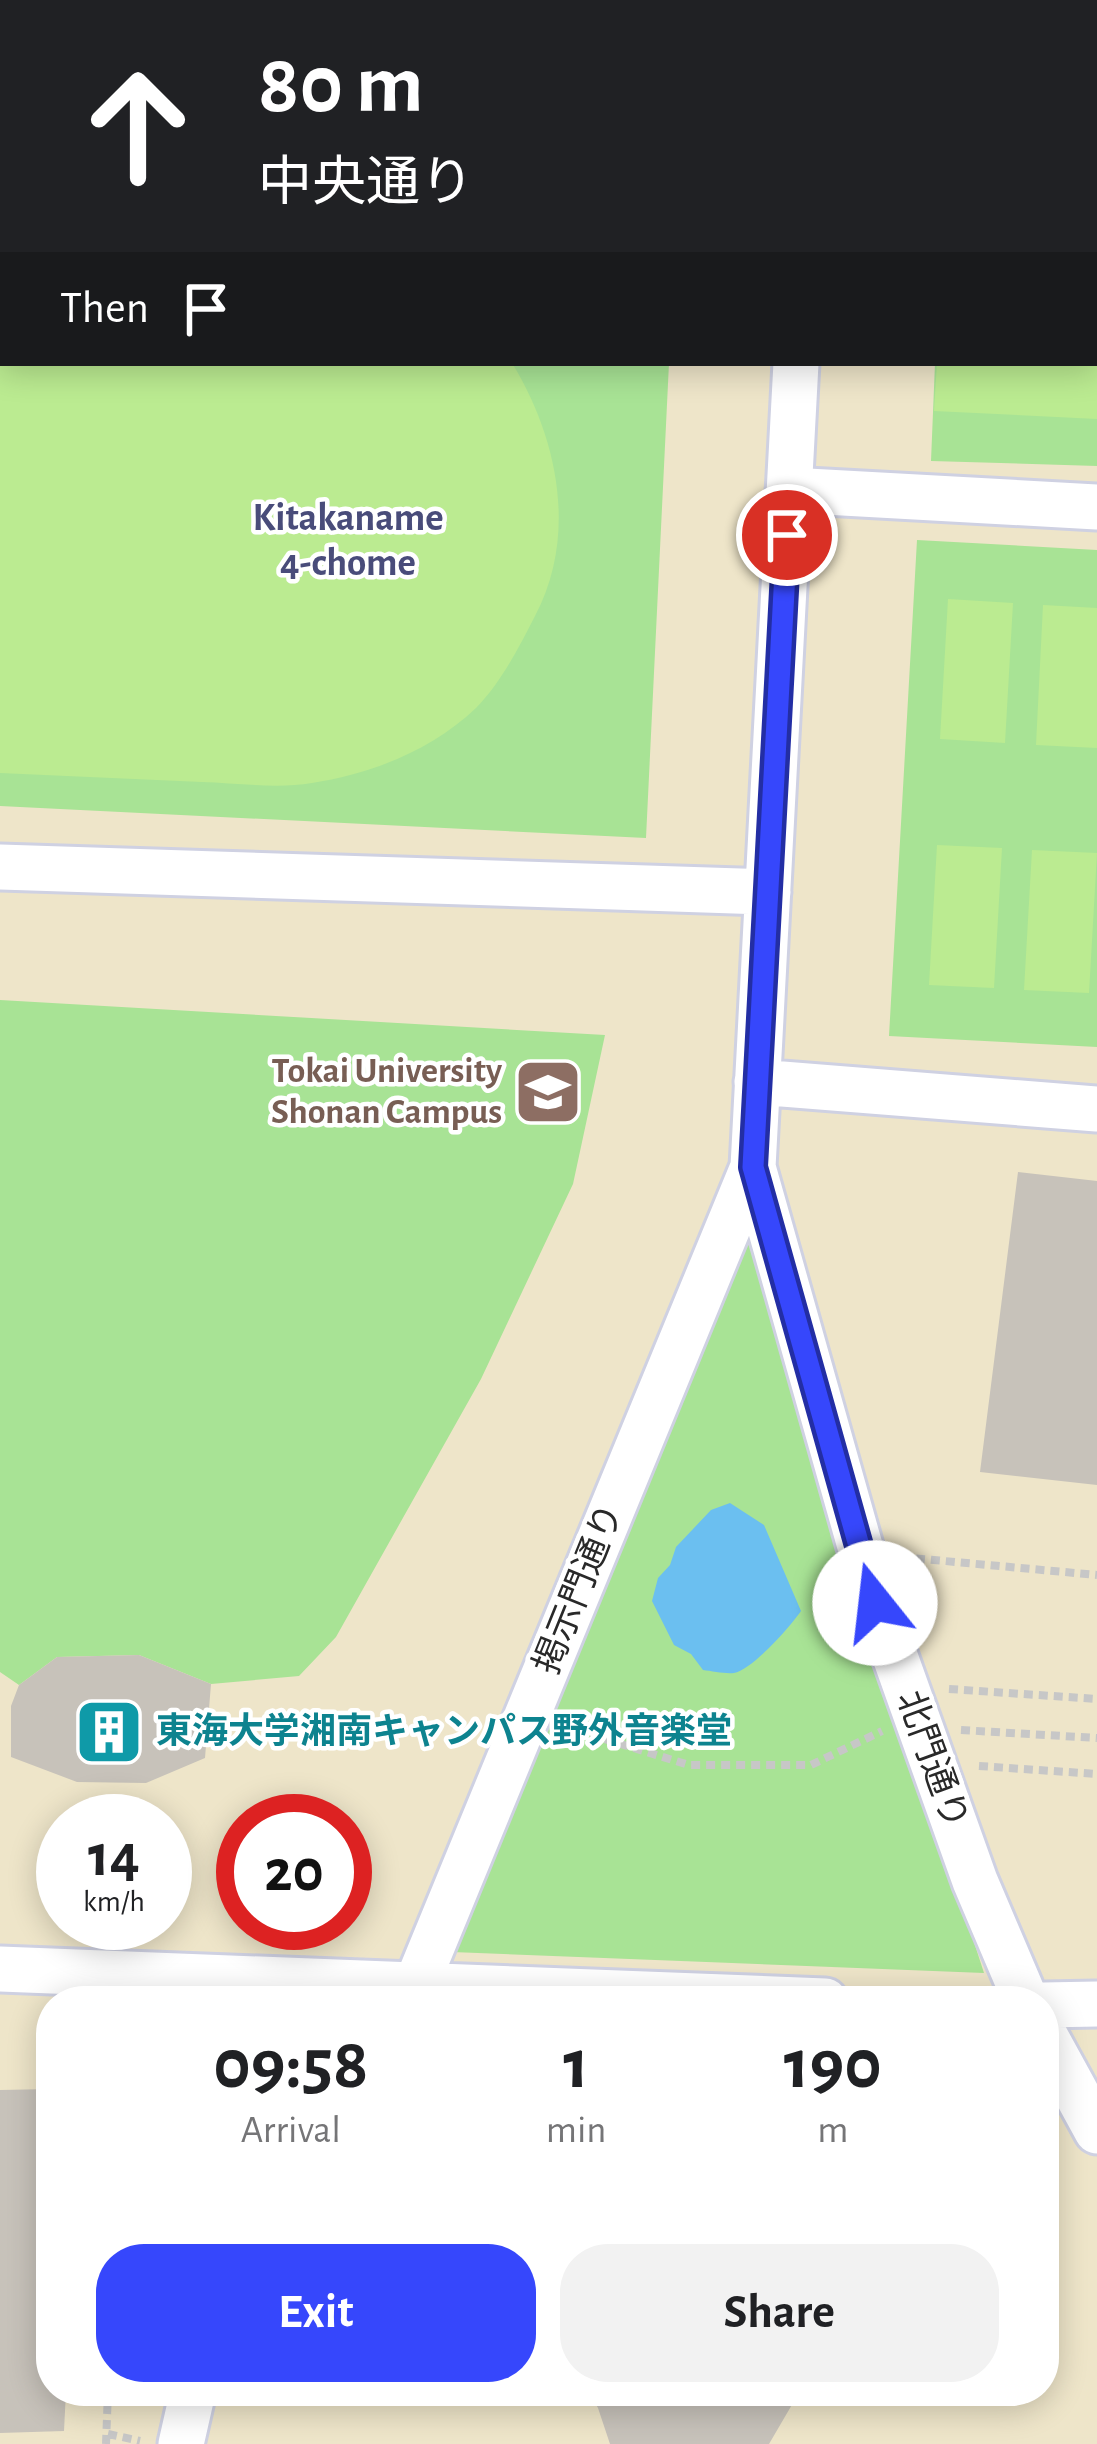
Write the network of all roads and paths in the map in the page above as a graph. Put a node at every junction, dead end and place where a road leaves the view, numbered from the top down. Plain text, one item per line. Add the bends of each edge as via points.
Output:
1 (796, 366) edge
2 (789, 490) junction
3 (1097, 506) edge
4 (0, 867) edge
5 (768, 892) junction
6 (757, 1082) junction
7 (1097, 1109) edge
8 (753, 1167) junction
9 (861, 1553) junction
10 (1097, 1575) edge
11 (1097, 1699) edge
12 (911, 1701) junction
13 (527, 1714) junction
14 (1013, 1733) dead end
15 (1097, 1738) edge
16 (933, 1764) junction
17 (1097, 1774) edge
18 (0, 1969) edge
19 (299, 1986) edge
20 (408, 1986) edge
21 (1020, 1986) edge
22 (1097, 2003) edge
23 (1059, 2004) edge
24 (1059, 2062) edge
25 (1097, 2131) edge
26 (107, 2406) edge
27 (190, 2406) edge
28 (106, 2439) edge
29 (153, 2444) edge
30 (181, 2444) edge

1 - 2 lane
2 - 3 lane
2 - 5 lane
4 - 5 lane
5 - 6 lane
6 - 7 lane
6 - 8 lane
8 - 9 lane, 北門通り
8 - 13 lane, 掲示門通り
9 - 10 path
9 - 12 lane, 北門通り
11 - 12 path
12 - 13 path via 811,1765 689,1765
12 - 16 lane, 北門通り
13 - 20 lane, 掲示門通り
14 - 15 path
16 - 17 path
16 - 21 lane, 北門通り
18 - 19 lane
22 - 23 lane
24 - 25 lane
26 - 28 path
27 - 30 lane
28 - 29 path

